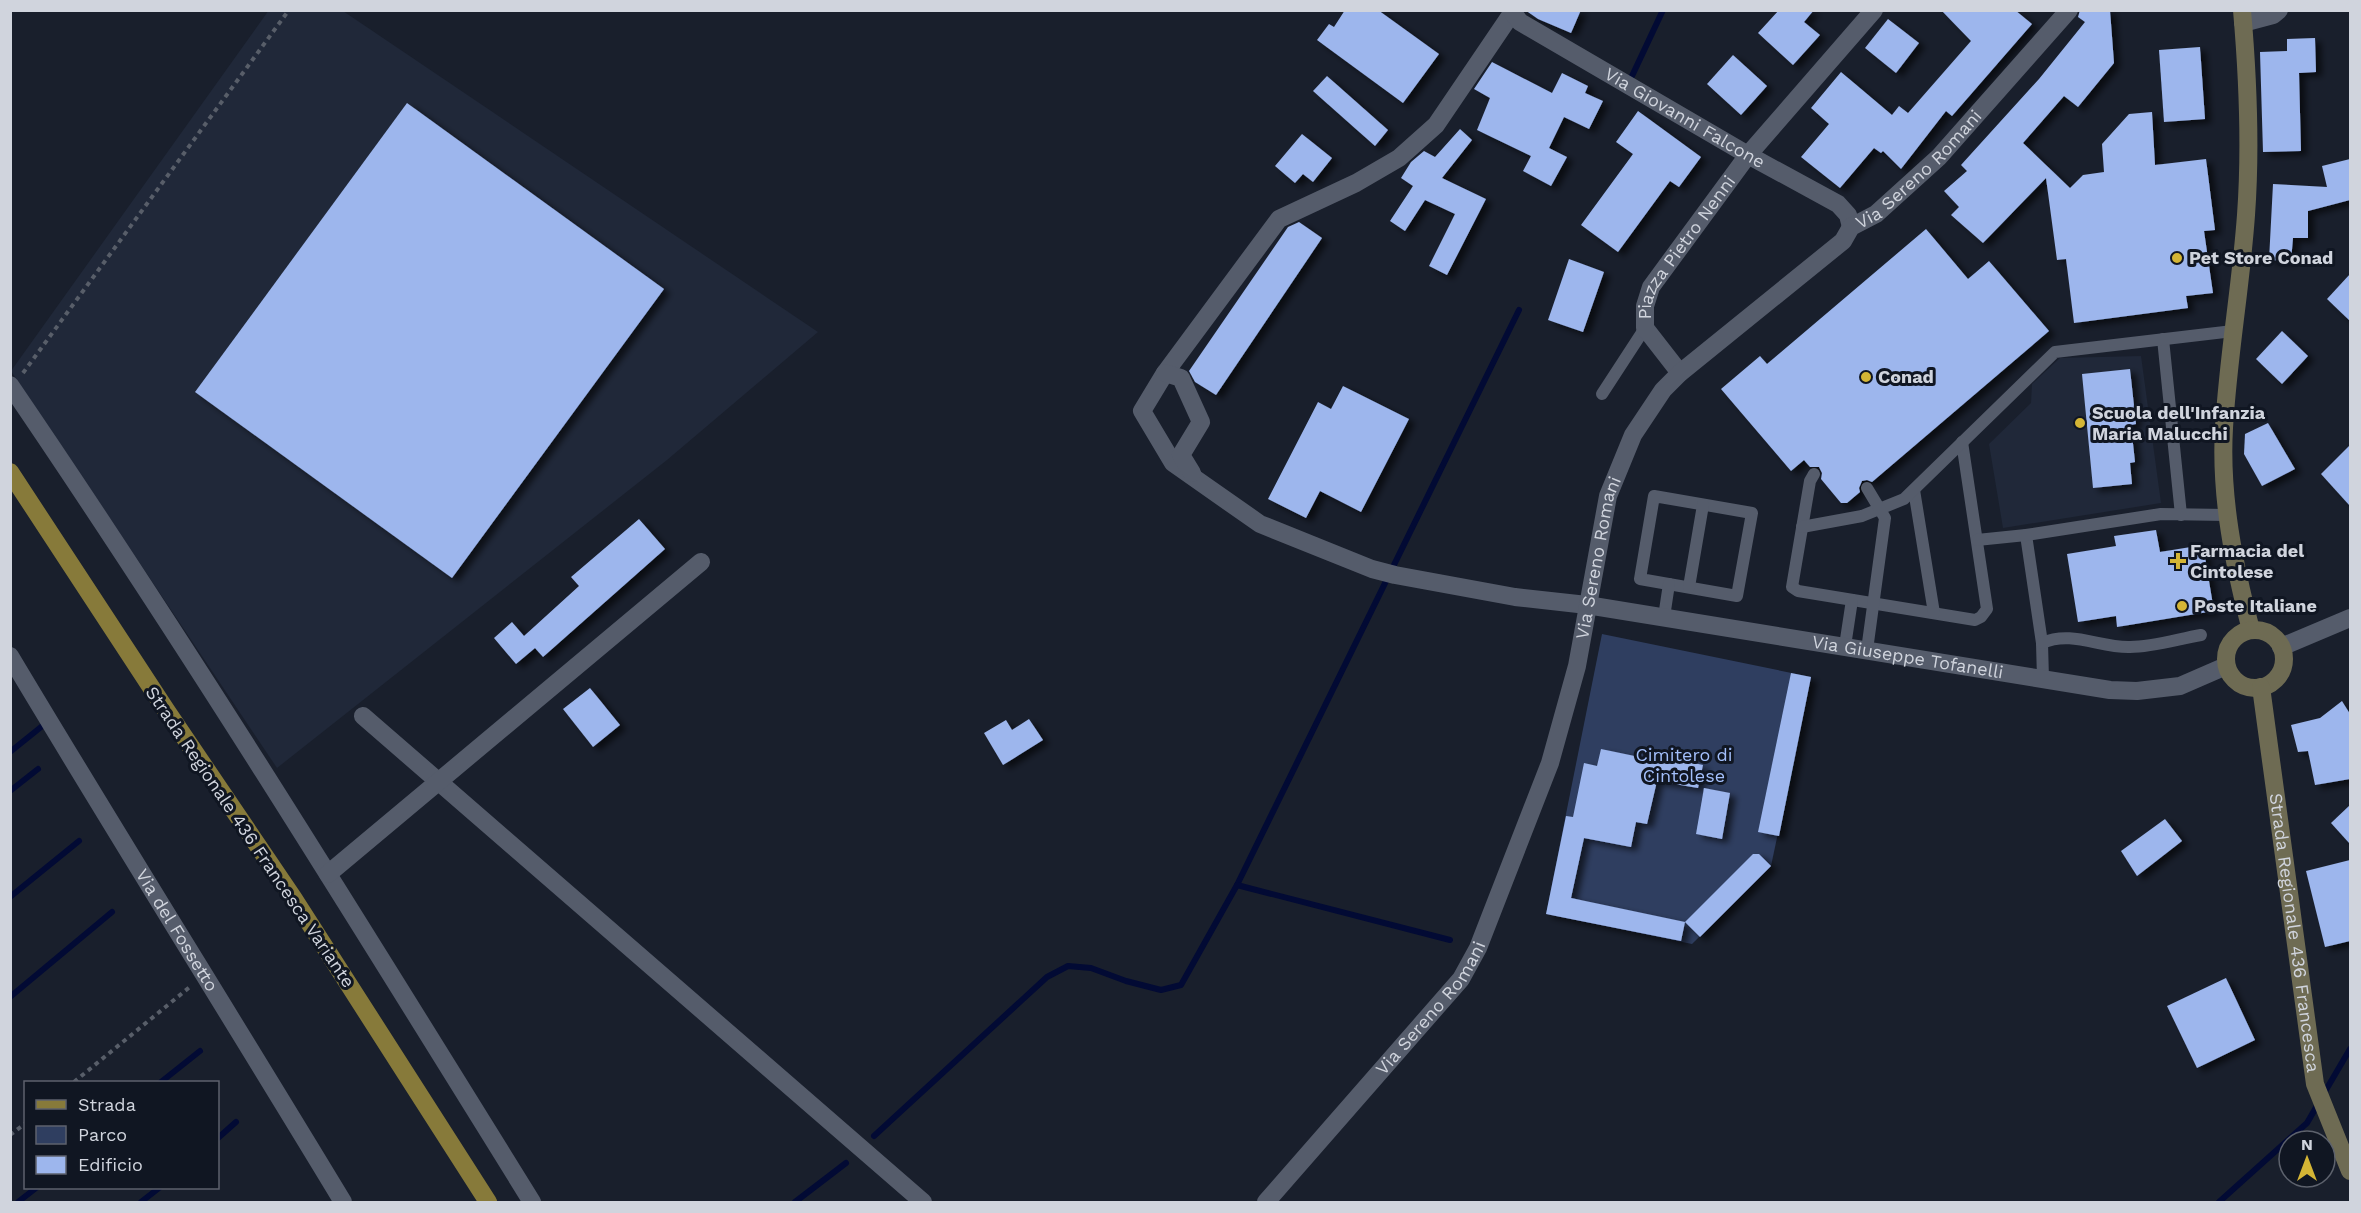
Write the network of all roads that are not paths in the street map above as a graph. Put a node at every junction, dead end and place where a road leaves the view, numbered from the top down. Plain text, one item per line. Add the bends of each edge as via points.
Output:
1 (1874, 10) edge
2 (2069, 10) edge
3 (2279, 10) edge
4 (1514, 12) edge
5 (2242, 17) edge
6 (1748, 155) junction
7 (1851, 227) junction
8 (1645, 328) junction
9 (2233, 331) junction
10 (2163, 339) junction
11 (1165, 373) junction
12 (1680, 373) junction
13 (11, 386) edge
14 (1602, 394) dead end
15 (1962, 442) junction
16 (10, 472) edge
17 (1815, 474) dead end
18 (1194, 477) junction
19 (1868, 488) dead end
20 (1914, 490) junction
21 (1703, 505) junction
22 (1881, 508) junction
23 (2181, 515) junction
24 (2227, 515) junction
25 (1802, 527) junction
26 (2026, 535) junction
27 (1977, 540) junction
28 (701, 562) dead end
29 (1669, 584) junction
30 (1689, 587) junction
31 (1852, 600) junction
32 (1873, 604) junction
33 (1587, 605) junction
34 (1934, 614) junction
35 (1664, 617) junction
36 (2350, 618) edge
37 (2251, 630) junction
38 (2201, 635) dead end
39 (2042, 643) junction
40 (1845, 646) junction
41 (2281, 648) junction
42 (1867, 650) junction
43 (10, 656) edge
44 (2226, 666) junction
45 (2043, 679) junction
46 (2261, 687) junction
47 (363, 716) dead end
48 (439, 781) junction
49 (328, 874) junction
50 (2350, 1171) edge
51 (343, 1203) edge
52 (488, 1203) edge
53 (532, 1203) edge
54 (923, 1203) edge
55 (1266, 1203) edge

1 - 6 street, Piazza Pietro Nenni
2 - 7 street, Via Sereno Romani via 1939,157 1876,214
3 - 5 street via 2273,15
4 - 6 street, Via Giovanni Falcone via 1520,22
4 - 11 street via 1436,125 1399,158 1279,219
5 - 9 street via 2249,154
6 - 7 street, Via Giovanni Falcone via 1838,204 1848,215
6 - 8 street, Piazza Pietro Nenni via 1651,287 1645,306
7 - 12 street, Via Sereno Romani via 1843,241
8 - 12 street, Piazza Pietro Nenni
8 - 14 lane
9 - 10 lane
9 - 24 street via 2224,429
10 - 15 lane via 2055,352
10 - 23 lane
11 - 18 street via 1181,378 1200,422 1180,455
11 - 18 street, Via Giuseppe Tofanelli via 1142,411 1173,463
12 - 33 street, Via Sereno Romani via 1650,409 1625,451 1608,496
13 - 49 street
15 - 20 lane
15 - 27 lane
16 - 52 main road, Strada Regionale 436 Francesca Variante via 294,899
17 - 25 lane via 1810,481
18 - 33 street, Via Giuseppe Tofanelli via 1260,524 1372,569 1515,597
19 - 22 lane
20 - 22 lane via 1904,499
20 - 34 lane
21 - 29 lane via 1654,496 1640,579
21 - 30 lane
21 - 30 lane via 1752,513 1748,537 1737,596
22 - 25 lane via 1862,516
22 - 32 lane via 1885,518
23 - 24 lane
23 - 26 lane via 2161,514
24 - 37 street
25 - 31 lane via 1792,586 1798,591
26 - 27 lane
26 - 39 lane
27 - 34 lane via 1985,613 1976,620
28 - 48 street
29 - 30 lane
29 - 35 lane
31 - 32 lane
31 - 40 lane
32 - 34 lane
32 - 42 lane
33 - 35 street, Via Giuseppe Tofanelli
33 - 55 street, Via Sereno Romani via 1577,666 1550,763 1473,958 1461,979 1415,1034
35 - 40 street, Via Giuseppe Tofanelli
36 - 41 street
37 - 41 street via 2269,634
37 - 44 street via 2228,646
38 - 39 lane via 2130,648 2066,637
39 - 45 lane
40 - 42 street, Via Giuseppe Tofanelli
41 - 46 street via 2280,672
42 - 45 street, Via Giuseppe Tofanelli
43 - 51 street, Via del Fossetto
44 - 45 street, Via Giuseppe Tofanelli via 2180,686 2137,691
44 - 46 street via 2236,681 2252,688
46 - 50 street, Strada Regionale 436 Francesca via 2315,1084
47 - 48 street
48 - 49 street
48 - 54 street
49 - 53 street

